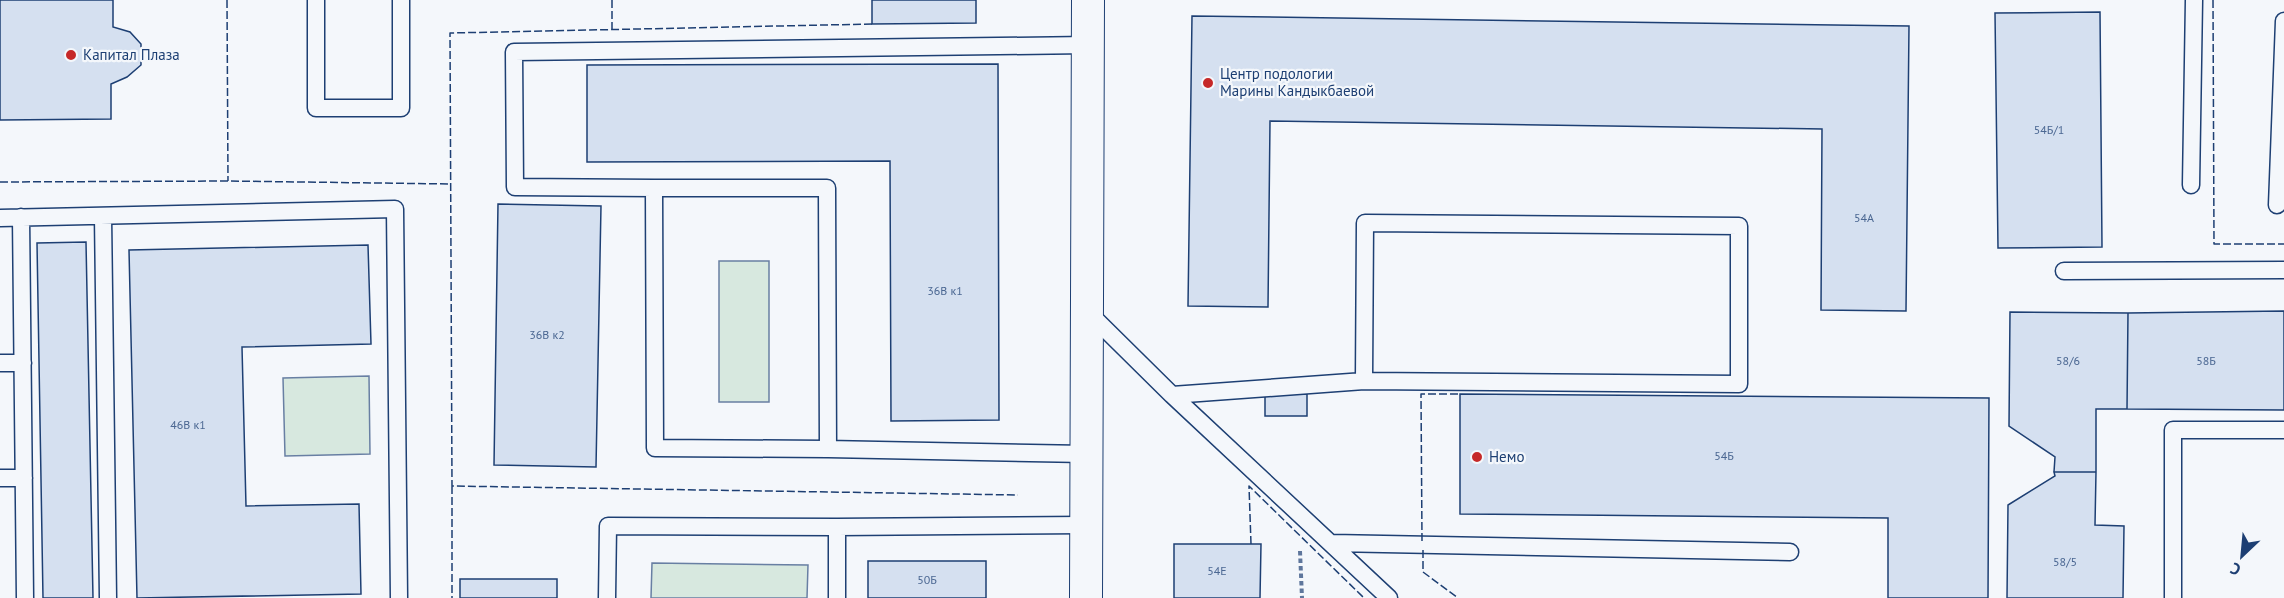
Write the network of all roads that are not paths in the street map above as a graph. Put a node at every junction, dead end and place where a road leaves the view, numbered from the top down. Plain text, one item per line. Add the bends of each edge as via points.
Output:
1 (316, 0) edge
2 (401, 0) edge
3 (1088, 0) edge
4 (2194, 0) edge
5 (2284, 21) edge
6 (1088, 45) junction
7 (2191, 185) dead end
8 (654, 188) junction
9 (2277, 205) dead end
10 (103, 216) junction
11 (21, 217) junction
12 (0, 218) edge
13 (2284, 270) edge
14 (2064, 271) dead end
15 (1085, 310) junction
16 (0, 363) edge
17 (23, 363) junction
18 (1364, 381) junction
19 (1172, 395) junction
20 (2284, 430) edge
21 (828, 449) junction
22 (1086, 454) junction
23 (0, 478) edge
24 (24, 478) junction
25 (1086, 525) junction
26 (837, 527) junction
27 (1332, 543) junction
28 (1790, 552) dead end
29 (25, 598) edge
30 (108, 598) edge
31 (399, 598) edge
32 (608, 598) edge
33 (837, 598) edge
34 (1086, 598) edge
35 (1389, 598) edge
36 (2173, 598) edge

1 - 2 lane via 316,108 401,108
3 - 6 street
4 - 7 lane
5 - 9 lane
6 - 8 lane via 514,52 515,187
6 - 15 street
8 - 21 lane via 655,448
8 - 21 lane via 827,188
10 - 11 lane
10 - 30 lane
10 - 31 lane via 396,209
11 - 12 lane
11 - 17 lane
13 - 14 lane
15 - 19 lane
15 - 22 street
16 - 17 lane
17 - 24 lane
18 - 18 lane via 1739,384 1739,226 1365,223
18 - 19 lane
19 - 27 lane
20 - 36 lane via 2173,430
21 - 22 lane
22 - 25 street
23 - 24 lane
24 - 29 lane
25 - 26 lane
25 - 34 street
26 - 32 lane via 608,526
26 - 33 lane
27 - 28 lane
27 - 35 lane

